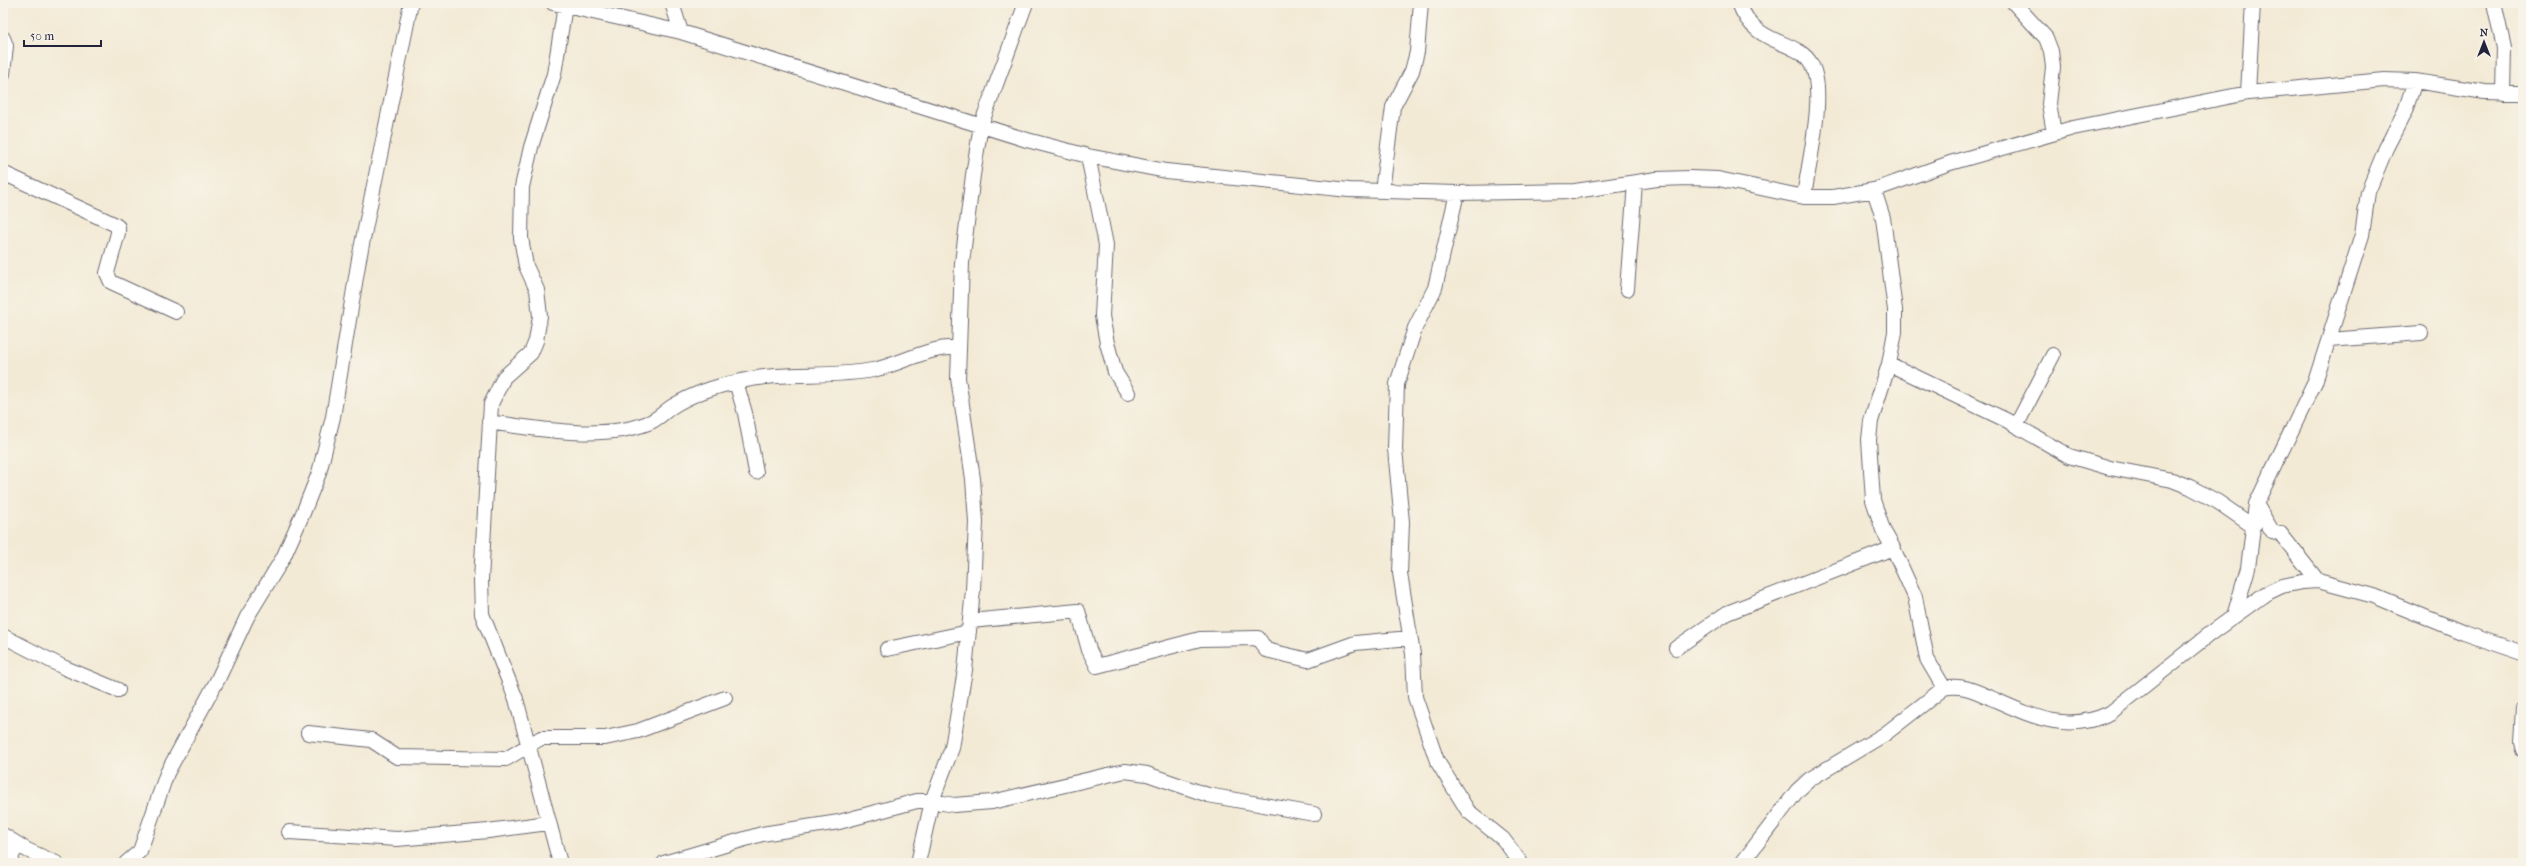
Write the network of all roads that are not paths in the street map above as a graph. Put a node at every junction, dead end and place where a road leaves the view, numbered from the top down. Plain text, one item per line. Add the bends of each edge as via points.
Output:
1 (411, 3) edge
2 (672, 3) edge
3 (1026, 3) edge
4 (1421, 3) edge
5 (1738, 3) edge
6 (2014, 3) edge
7 (2253, 3) edge
8 (2494, 3) edge
9 (559, 4) edge
10 (681, 32) junction
11 (3, 38) edge
12 (3, 74) edge
13 (2415, 81) junction
14 (2430, 84) junction
15 (2248, 93) junction
16 (2503, 93) junction
17 (2523, 93) edge
18 (2412, 95) junction
19 (981, 125) junction
20 (2054, 133) junction
21 (1088, 156) junction
22 (3, 173) edge
23 (1635, 183) junction
24 (1874, 190) junction
25 (1382, 191) junction
26 (1457, 194) junction
27 (1804, 197) junction
28 (1627, 289) dead end
29 (176, 312) dead end
30 (2421, 333) dead end
31 (2329, 340) junction
32 (958, 348) junction
33 (2053, 355) dead end
34 (1889, 364) junction
35 (736, 382) junction
36 (1128, 392) dead end
37 (489, 422) junction
38 (2016, 426) junction
39 (756, 472) dead end
40 (2256, 504) junction
41 (2254, 527) junction
42 (1893, 548) junction
43 (2318, 581) junction
44 (2234, 616) junction
45 (969, 627) junction
46 (3, 636) edge
47 (1410, 638) junction
48 (1676, 648) dead end
49 (887, 649) dead end
50 (2523, 653) edge
51 (1944, 688) junction
52 (118, 690) dead end
53 (725, 698) dead end
54 (2523, 710) edge
55 (308, 733) dead end
56 (529, 745) junction
57 (2523, 750) edge
58 (932, 801) junction
59 (1314, 814) dead end
60 (548, 823) junction
61 (289, 832) dead end
62 (3, 835) edge
63 (17, 844) junction
64 (9, 863) edge
65 (56, 863) edge
66 (126, 863) edge
67 (560, 863) edge
68 (664, 863) edge
69 (918, 863) edge
70 (1521, 863) edge
71 (1742, 863) edge

1 - 66 street via 359,259 333,417 319,473 283,558 247,617 218,680 167,773 140,851
2 - 10 street
3 - 19 street
4 - 25 street via 1417,52 1412,71 1393,107
5 - 27 street via 1751,26 1763,36 1804,56 1811,62 1815,73 1819,92
6 - 20 street via 2046,38 2051,51 2053,67 2049,104
7 - 15 street
8 - 16 street via 2504,48
9 - 10 street
9 - 37 street via 559,54 522,187 521,238 526,266 537,290 540,316 536,341 531,353 504,377 491,404
10 - 19 street
11 - 12 street via 6,46
13 - 14 street
13 - 15 street via 2384,80
13 - 18 street
14 - 16 street
14 - 18 street
15 - 20 street
16 - 17 street
18 - 31 street via 2368,192 2362,235
19 - 21 street
19 - 32 street via 962,263
20 - 24 street via 1950,163
21 - 25 street via 1166,171 1255,182
21 - 36 street via 1106,244 1104,323 1115,372
22 - 29 street via 118,227 108,273 111,282
23 - 26 street via 1575,191
23 - 27 street via 1657,179 1718,179
23 - 28 street
24 - 27 street via 1833,197
24 - 34 street via 1883,218 1895,310
25 - 26 street
26 - 47 street via 1435,288 1415,328 1397,384 1395,449 1402,522 1400,573
30 - 31 street
31 - 40 street via 2315,382
32 - 35 street via 933,350 874,370 781,375
32 - 45 street via 958,378 973,479 976,522
33 - 38 street
34 - 38 street
34 - 42 street via 1874,409 1869,440 1876,515
35 - 37 street via 689,396 650,423 628,430 559,430
35 - 39 street via 745,413
37 - 56 street via 488,484 481,580 482,614 516,699
38 - 41 street via 2069,456 2110,468 2172,480 2190,487 2218,502
40 - 41 street
40 - 43 street via 2272,531 2280,533
41 - 44 street via 2248,568
42 - 48 street via 1727,613
42 - 51 street via 1915,597 1927,659
43 - 44 street via 2282,586 2265,594
43 - 50 street via 2374,596 2464,633
44 - 51 street via 2110,713 2096,720 2079,724 2057,722 2017,710 1966,687
45 - 47 street via 1078,611 1089,650 1097,666 1200,639 1258,638 1266,650 1308,660 1355,643
45 - 49 street
45 - 58 street via 952,748
46 - 52 street via 65,668
47 - 70 street via 1415,697 1437,761 1468,811 1503,839
51 - 71 street via 1885,734 1810,779 1797,791
53 - 56 street via 638,731 606,738 541,738
54 - 57 street via 2520,741
55 - 56 street via 371,740 397,757 506,759
56 - 60 street
58 - 59 street via 954,805 992,802 1125,771 1146,774 1208,795
58 - 68 street via 916,801 839,822 762,834
58 - 69 street
60 - 61 street via 397,839
60 - 67 street
62 - 63 street
63 - 64 street
63 - 65 street

